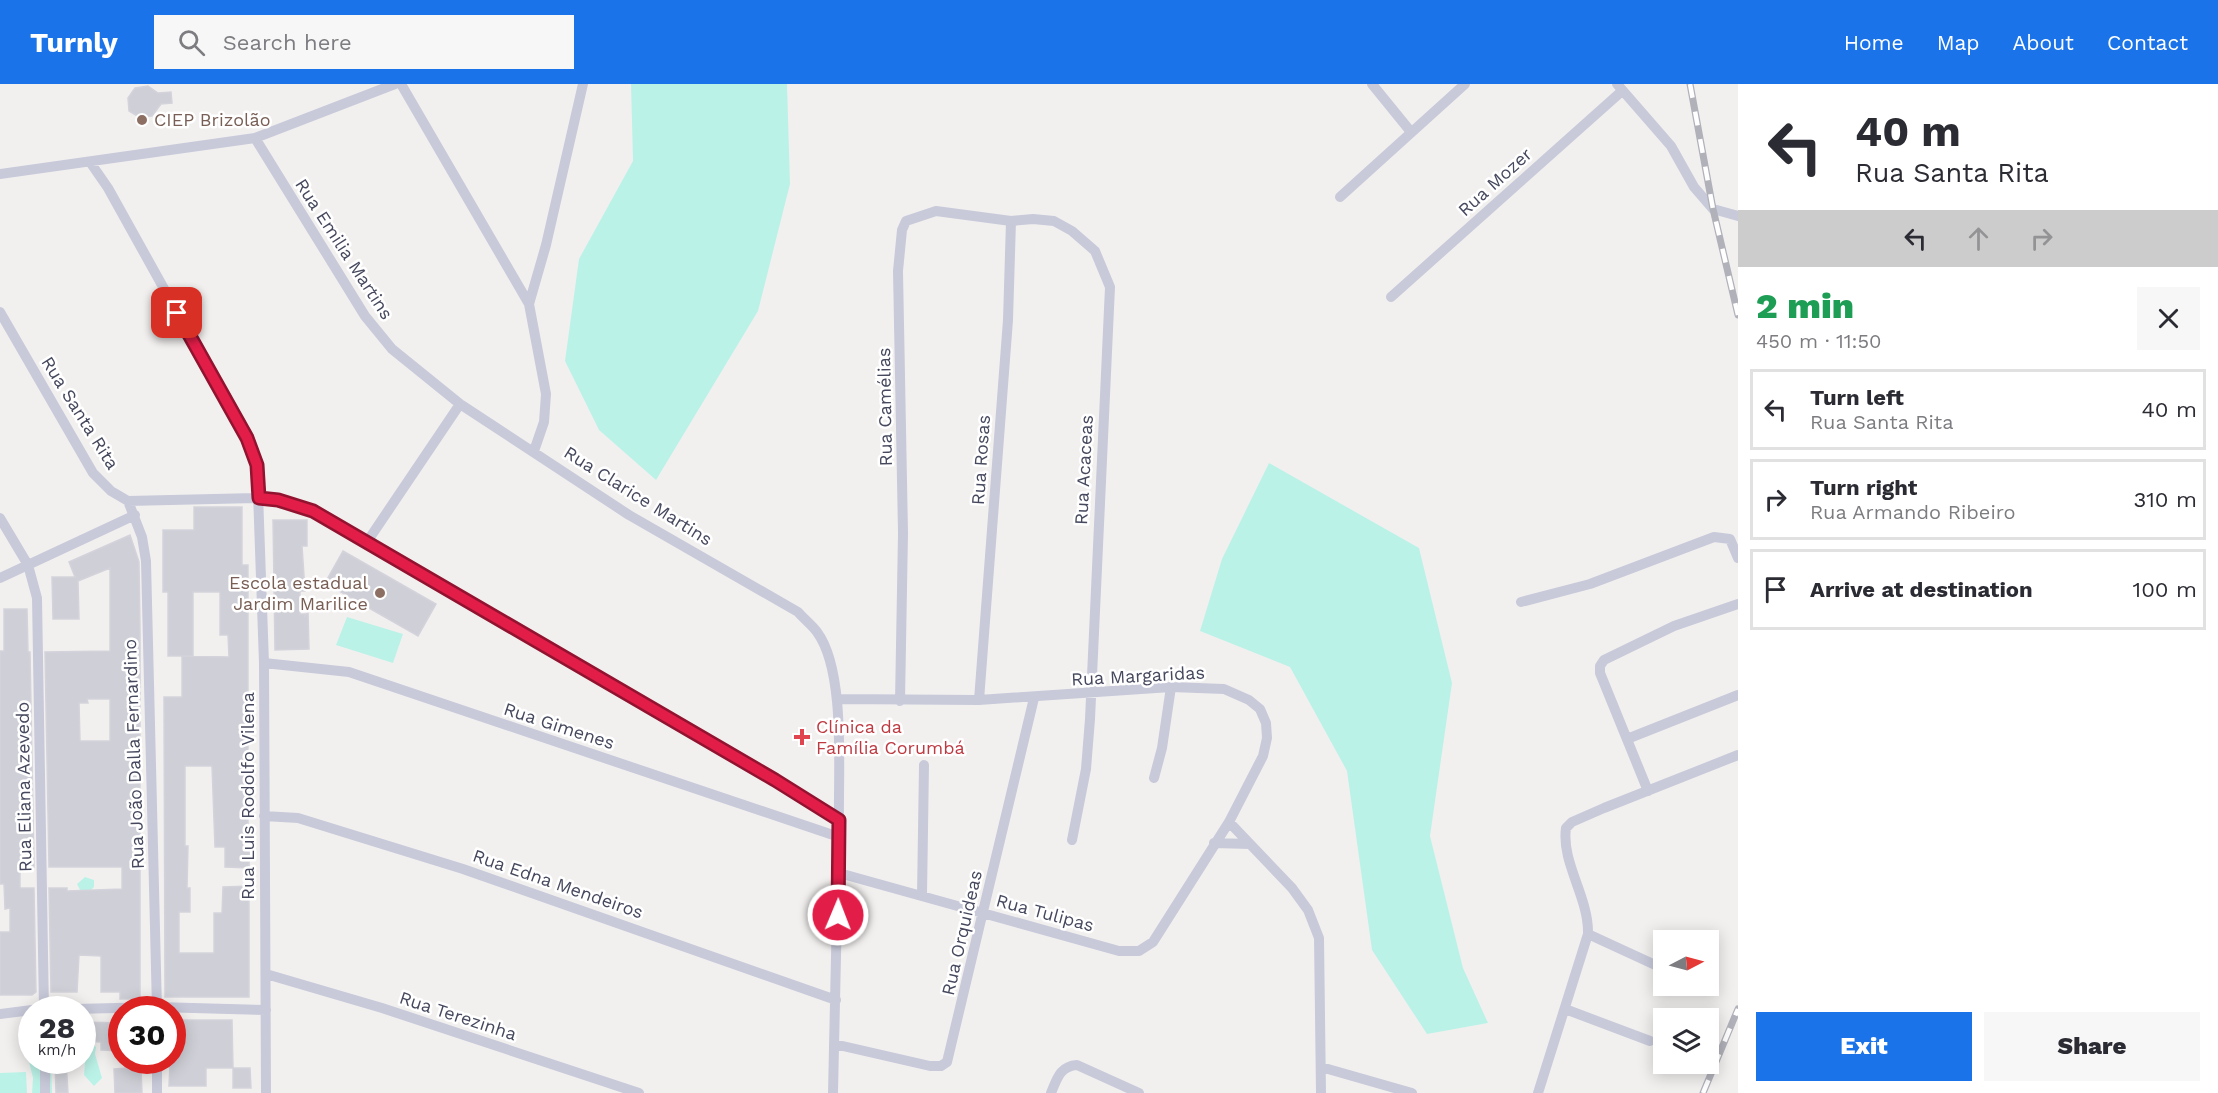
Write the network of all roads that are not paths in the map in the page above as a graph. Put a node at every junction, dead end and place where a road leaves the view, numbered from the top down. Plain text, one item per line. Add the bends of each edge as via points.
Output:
1 (395, 84) edge
2 (401, 84) edge
3 (583, 84) edge
4 (1372, 84) edge
5 (1465, 84) edge
6 (1619, 88) edge
7 (1411, 132) junction
8 (255, 138) junction
9 (90, 162) junction
10 (0, 174) edge
11 (1340, 197) dead end
12 (1738, 216) edge
13 (1011, 221) junction
14 (1095, 251) joint
15 (1391, 297) dead end
16 (529, 304) junction
17 (0, 312) edge
18 (460, 404) junction
19 (534, 451) junction
20 (259, 498) junction
21 (128, 501) junction
22 (135, 515) junction
23 (0, 519) edge
24 (367, 542) junction
25 (1738, 558) edge
26 (28, 565) junction
27 (0, 578) edge
28 (1521, 602) dead end
29 (1738, 604) edge
30 (264, 663) junction
31 (1171, 687) junction
32 (1090, 693) junction
33 (1738, 695) edge
34 (1034, 698) junction
35 (837, 699) junction
36 (979, 700) junction
37 (900, 701) junction
38 (1627, 739) junction
39 (1738, 755) edge
40 (924, 765) dead end
41 (1154, 778) dead end
42 (1648, 791) junction
43 (264, 816) junction
44 (839, 820) junction
45 (1229, 822) junction
46 (839, 837) junction
47 (1072, 840) dead end
48 (1214, 843) junction
49 (1250, 844) junction
50 (839, 873) junction
51 (922, 896) junction
52 (983, 914) junction
53 (1588, 934) junction
54 (1139, 951) joint
55 (1653, 964) edge
56 (266, 974) junction
57 (38, 996) edge
58 (157, 996) edge
59 (836, 999) junction
60 (186, 1009) edge
61 (1565, 1009) junction
62 (266, 1010) junction
63 (18, 1012) edge
64 (0, 1014) edge
65 (1650, 1041) dead end
66 (834, 1044) junction
67 (1321, 1067) junction
68 (45, 1074) edge
69 (157, 1074) edge
70 (45, 1093) edge
71 (157, 1093) edge
72 (266, 1093) edge
73 (639, 1093) edge
74 (833, 1093) edge
75 (1051, 1093) edge
76 (1139, 1093) edge
77 (1322, 1093) edge
78 (1412, 1093) edge
79 (1538, 1093) edge

1 - 8 street
2 - 16 street
3 - 16 street, Rua Clarice Martins
4 - 7 street
5 - 7 street
6 - 12 street via 1671,146 1694,187 1713,209
6 - 15 street, Rua Mozer
7 - 11 street
8 - 9 street
8 - 18 street, Rua Emilia Martins via 365,316 393,349
9 - 10 street
9 - 20 street, Rua Luis Rodolfo Vilena via 247,438 257,465
13 - 14 street, Rua Camélias via 1054,221
13 - 36 street, Rua Rosas via 1008,320
13 - 37 street, Rua Camélias via 936,210 906,221 902,230 898,271 903,532
14 - 32 street, Rua Acaceas via 1110,287
16 - 19 street, Rua Clarice Martins via 546,394 544,422
17 - 21 street, Rua Santa Rita via 93,473
18 - 19 street, Rua Emilia Martins
18 - 24 street
19 - 35 street, Rua Clarice Martins via 629,515 798,612 818,633 831,660
20 - 21 street
20 - 24 street via 313,511
20 - 30 street, Rua Luis Rodolfo Vilena
21 - 22 street, Rua João Dalla Fernardino
22 - 26 street
22 - 58 street, Rua João Dalla Fernardino via 146,561
23 - 26 street, Rua Eliana Azevedo
24 - 44 street
25 - 28 street via 1730,539 1714,537 1590,584
26 - 27 street
26 - 57 street, Rua Eliana Azevedo via 37,598
29 - 38 street via 1674,626 1604,660 1600,674
30 - 43 street, Rua Luis Rodolfo Vilena
30 - 46 street, Rua Gimenes via 349,672
31 - 32 street, Rua Margaridas
31 - 41 street
31 - 45 street, Rua Margaridas via 1224,689 1260,709 1267,738 1263,756
32 - 34 street, Rua Margaridas
32 - 47 street via 1086,769
33 - 38 street
34 - 36 street, Rua Margaridas
34 - 52 street, Rua Orquideas
35 - 37 street, Rua Margaridas
35 - 44 street, Rua Clarice Martins
36 - 37 street, Rua Margaridas
38 - 42 street
39 - 42 street
40 - 51 street
42 - 53 street via 1572,822 1566,828 1565,847 1587,910
43 - 56 street, Rua Luis Rodolfo Vilena
43 - 59 street, Rua Edna Mendeiros via 298,818 463,868
44 - 46 street
45 - 48 street, Rua Margaridas
45 - 49 street
46 - 50 street
48 - 49 street
48 - 54 street, Rua Margaridas via 1153,942
49 - 67 street via 1292,888 1308,910 1319,938
50 - 51 street, Rua Tulipas
50 - 59 street
51 - 52 street, Rua Tulipas
52 - 54 street, Rua Tulipas via 1119,951
52 - 66 street, Rua Orquideas via 947,1062 930,1066
53 - 55 street
53 - 61 street
56 - 62 street, Rua Luis Rodolfo Vilena
56 - 73 street, Rua Terezinha
59 - 66 street
60 - 62 street
61 - 65 street
61 - 79 street
62 - 72 street, Rua Luis Rodolfo Vilena
63 - 64 street
66 - 74 street
67 - 77 street
67 - 78 street
68 - 70 street
69 - 71 street
75 - 76 street via 1062,1070 1077,1065

